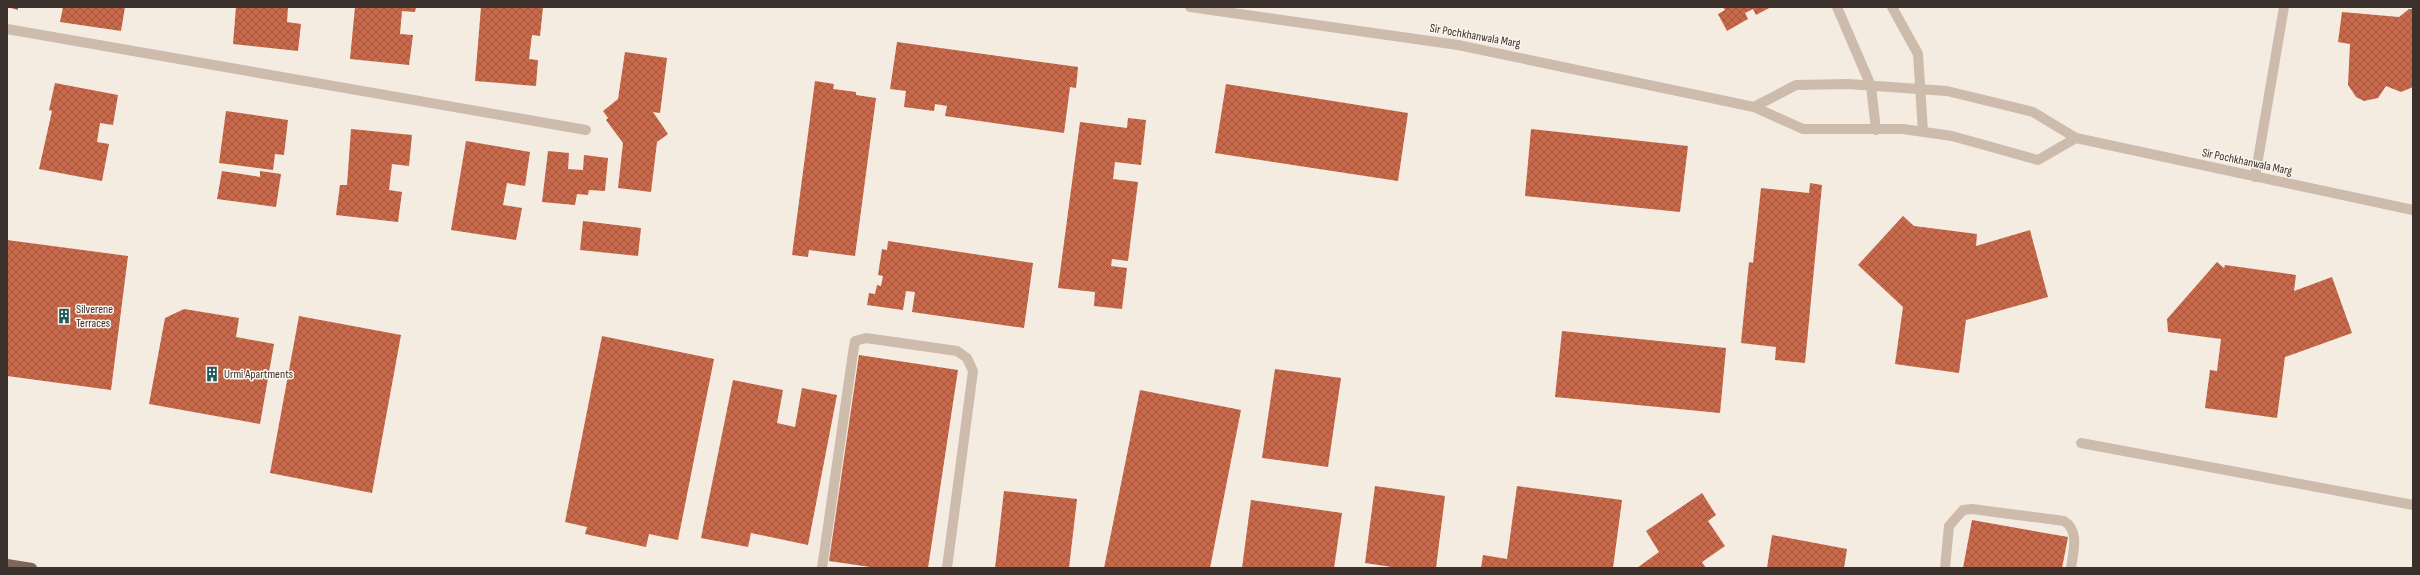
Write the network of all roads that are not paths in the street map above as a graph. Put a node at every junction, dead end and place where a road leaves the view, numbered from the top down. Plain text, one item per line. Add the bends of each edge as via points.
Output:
1 (1190, 7) edge
2 (1837, 7) edge
3 (1892, 7) edge
4 (2284, 7) edge
5 (7, 29) edge
6 (1871, 86) junction
7 (1922, 90) junction
8 (1754, 107) junction
9 (586, 130) dead end
10 (1876, 130) junction
11 (1923, 132) junction
12 (2076, 138) junction
13 (2255, 177) junction
14 (2413, 210) edge
15 (2081, 443) dead end
16 (2413, 505) edge
17 (7, 564) edge
18 (32, 568) edge
19 (822, 568) edge
20 (947, 568) edge
21 (1945, 568) edge
22 (2071, 568) edge

1 - 8 street, Sir Pochkhanwala Marg via 1458,45
2 - 6 street
3 - 7 street via 1918,54
4 - 13 street
5 - 9 street
6 - 7 street, Sir Pochkhanwala Marg
6 - 8 street, Sir Pochkhanwala Marg via 1796,85
6 - 10 street
7 - 11 street
7 - 12 street, Sir Pochkhanwala Marg via 1947,91 2033,112
8 - 10 street, Sir Pochkhanwala Marg via 1802,128
10 - 11 street, Sir Pochkhanwala Marg via 1903,129
11 - 12 street, Sir Pochkhanwala Marg via 1952,136 2038,160
12 - 13 street, Sir Pochkhanwala Marg
13 - 14 street, Sir Pochkhanwala Marg
15 - 16 street
17 - 18 main road
19 - 20 street via 852,352 856,341 866,338 957,351 967,358 973,371
21 - 22 street via 1949,526 1963,510 1972,509 2064,521 2069,524 2075,538

